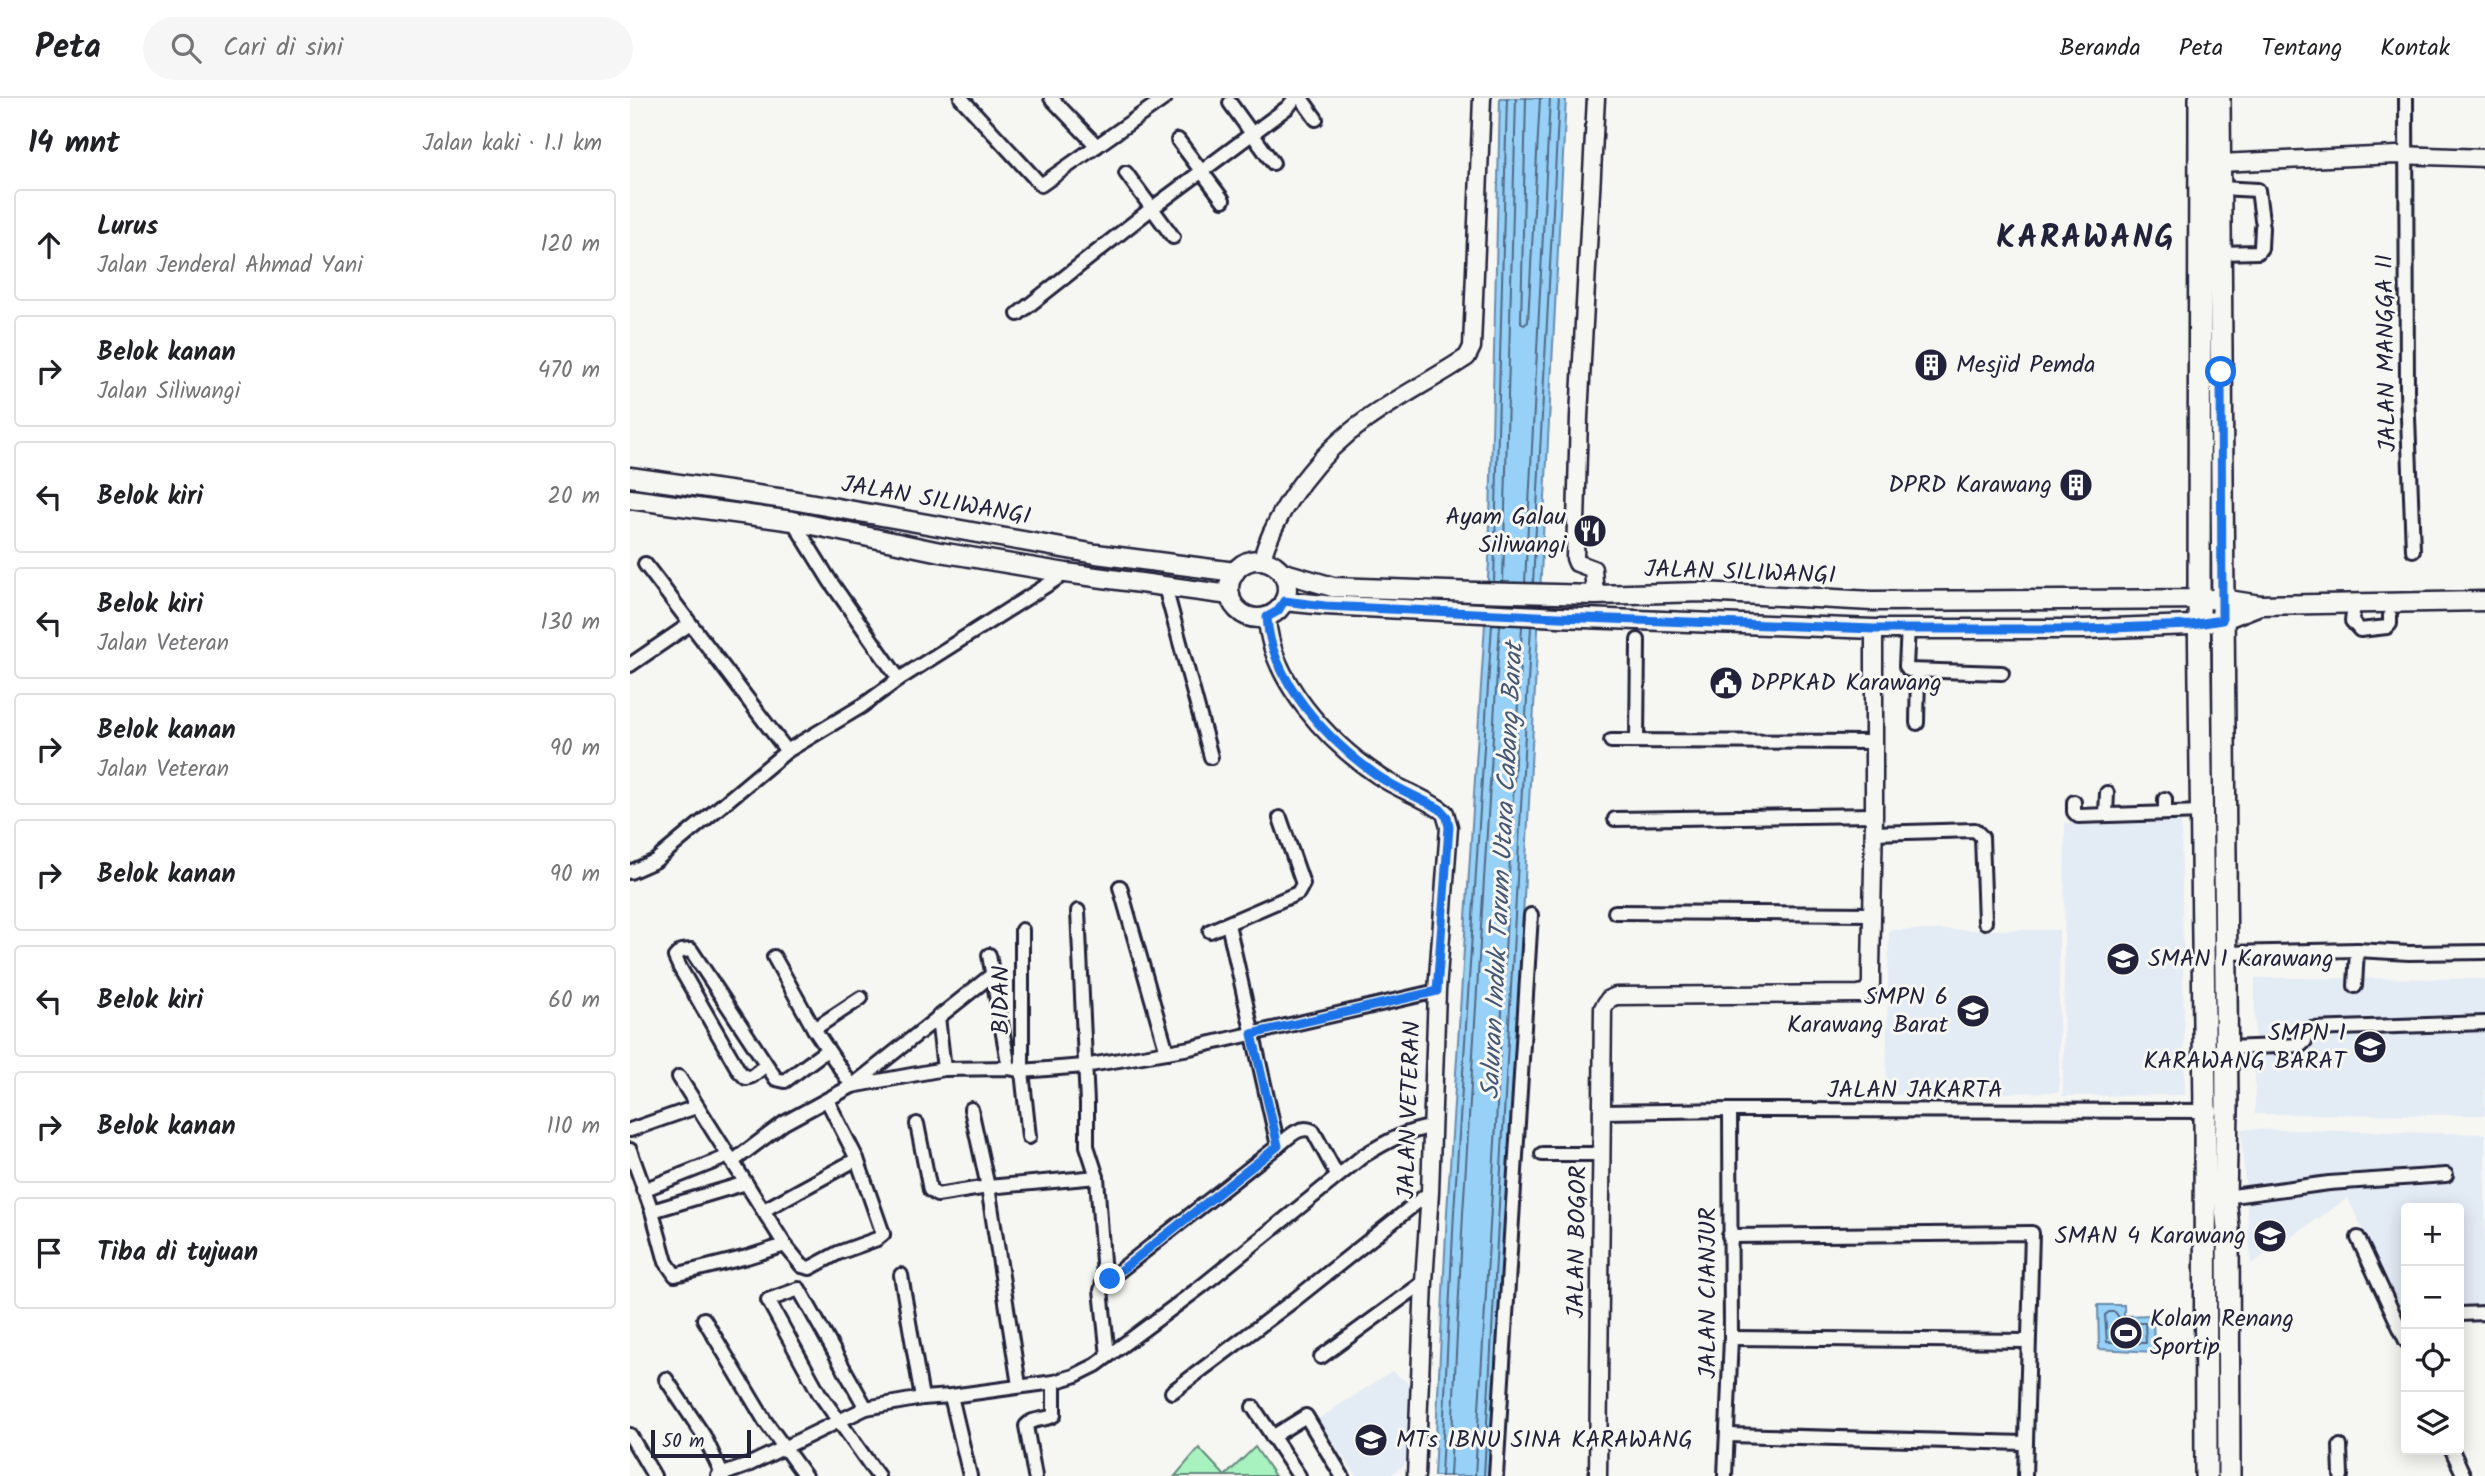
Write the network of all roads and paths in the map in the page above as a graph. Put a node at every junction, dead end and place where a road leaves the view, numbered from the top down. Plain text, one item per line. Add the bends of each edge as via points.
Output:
1 (961, 98) edge
2 (1051, 98) edge
3 (1165, 98) edge
4 (1295, 98) edge
5 (1301, 98) edge
6 (1482, 98) edge
7 (1596, 98) edge
8 (2200, 98) edge
9 (2219, 98) edge
10 (2406, 98) edge
11 (1230, 103) dead end
12 (1316, 119) dead end
13 (1253, 134) junction
14 (1178, 140) dead end
15 (1097, 146) junction
16 (2405, 155) junction
17 (2485, 158) edge
18 (1273, 163) dead end
19 (2219, 163) junction
20 (1202, 172) junction
21 (1126, 173) dead end
22 (1223, 200) dead end
23 (2213, 202) junction
24 (1151, 209) junction
25 (1173, 237) dead end
26 (2219, 253) junction
27 (2210, 299) junction
28 (1018, 314) dead end
29 (630, 477) edge
30 (630, 499) edge
31 (793, 521) junction
32 (2413, 550) dead end
33 (1261, 561) junction
34 (645, 564) dead end
35 (1234, 572) junction
36 (1281, 572) junction
37 (1066, 573) junction
38 (1165, 587) junction
39 (1702, 592) junction
40 (1230, 595) junction
41 (1595, 595) junction
42 (2199, 599) junction
43 (1284, 601) junction
44 (2028, 601) junction
45 (2485, 601) edge
46 (2354, 604) junction
47 (2215, 614) junction
48 (2390, 616) dead end
49 (1267, 617) junction
50 (1701, 622) junction
51 (690, 624) junction
52 (1908, 627) junction
53 (2031, 628) junction
54 (1874, 629) junction
55 (1638, 640) dead end
56 (630, 665) edge
57 (1918, 671) junction
58 (2002, 673) dead end
59 (898, 679) junction
60 (1917, 723) dead end
61 (1611, 741) dead end
62 (1637, 741) junction
63 (1874, 742) junction
64 (787, 751) junction
65 (1211, 757) dead end
66 (2107, 793) dead end
67 (2165, 799) dead end
68 (2074, 802) dead end
69 (2203, 812) junction
70 (2106, 814) junction
71 (2165, 814) junction
72 (1874, 815) junction
73 (1280, 818) dead end
74 (1615, 819) dead end
75 (1874, 833) junction
76 (630, 872) edge
77 (1120, 887) dead end
78 (1078, 911) dead end
79 (1615, 912) dead end
80 (1531, 915) dead end
81 (1872, 915) junction
82 (1985, 922) dead end
83 (1228, 924) junction
84 (1022, 930) dead end
85 (1210, 931) dead end
86 (2357, 950) junction
87 (2485, 952) edge
88 (2226, 953) junction
89 (989, 955) dead end
90 (774, 957) dead end
91 (993, 974) junction
92 (2355, 986) dead end
93 (1437, 991) junction
94 (861, 999) dead end
95 (938, 1017) junction
96 (2485, 1023) edge
97 (814, 1029) junction
98 (1252, 1034) junction
99 (2227, 1048) junction
100 (827, 1050) junction
101 (1167, 1052) junction
102 (766, 1065) junction
103 (1084, 1066) junction
104 (944, 1069) junction
105 (1015, 1069) junction
106 (679, 1077) dead end
107 (852, 1086) junction
108 (828, 1100) junction
109 (696, 1107) junction
110 (971, 1109) dead end
111 (1730, 1110) junction
112 (2227, 1110) junction
113 (2205, 1111) junction
114 (1602, 1112) junction
115 (917, 1124) dead end
116 (1432, 1127) junction
117 (630, 1130) edge
118 (1029, 1137) dead end
119 (1278, 1146) junction
120 (630, 1150) edge
121 (1542, 1154) dead end
122 (1602, 1154) junction
123 (731, 1159) junction
124 (857, 1159) junction
125 (1337, 1175) junction
126 (2446, 1175) dead end
127 (1097, 1177) junction
128 (746, 1183) junction
129 (988, 1187) junction
130 (643, 1190) junction
131 (1430, 1192) junction
132 (2225, 1197) junction
133 (764, 1210) junction
134 (652, 1211) junction
135 (1729, 1236) junction
136 (2358, 1238) dead end
137 (785, 1245) junction
138 (901, 1275) dead end
139 (1424, 1282) junction
140 (1101, 1290) junction
141 (2485, 1313) edge
142 (2464, 1314) edge
143 (2401, 1315) edge
144 (704, 1319) dead end
145 (1731, 1338) junction
146 (2028, 1341) junction
147 (1108, 1356) junction
148 (1321, 1357) dead end
149 (666, 1379) dead end
150 (1054, 1382) junction
151 (1019, 1385) junction
152 (1172, 1392) dead end
153 (951, 1396) junction
154 (922, 1398) junction
155 (1253, 1407) dead end
156 (866, 1408) junction
157 (838, 1421) junction
158 (630, 1435) edge
159 (1728, 1435) junction
160 (1272, 1437) junction
161 (2026, 1443) junction
162 (2340, 1446) dead end
163 (782, 1447) junction
164 (2454, 1455) edge
165 (721, 1475) edge
166 (653, 1476) edge
167 (805, 1476) edge
168 (878, 1476) edge
169 (970, 1476) edge
170 (1034, 1476) edge
171 (1299, 1476) edge
172 (1342, 1476) edge
173 (1416, 1476) edge
174 (1496, 1476) edge
175 (1598, 1476) edge
176 (1725, 1476) edge
177 (2025, 1476) edge
178 (2206, 1476) edge
179 (2229, 1476) edge
180 (2341, 1476) edge
181 (2464, 1476) edge

1 - 15 street via 1041,185
2 - 15 street
3 - 15 street
4 - 13 street
5 - 12 street
6 - 33 street via 1472,347 1467,356 1365,420 1334,447 1292,496
7 - 41 street via 1575,558 1593,569
8 - 23 main road
9 - 19 main road
10 - 16 street, JALAN MANGGA II
11 - 13 street
13 - 18 street
13 - 20 street
14 - 20 street
16 - 17 street
16 - 19 street
16 - 32 street, JALAN MANGGA II
19 - 23 main road
20 - 22 street
20 - 24 street
21 - 24 street
23 - 26 main road
23 - 26 street via 2258,190 2261,248 2258,252
23 - 27 main road
24 - 25 street
24 - 28 street
26 - 27 main road
27 - 42 main road
27 - 47 main road via 2222,461
29 - 35 main road, JALAN SILIWANGI via 792,500 1096,554
30 - 31 main road, JALAN SILIWANGI
31 - 37 main road, JALAN SILIWANGI
31 - 59 street
33 - 35 main road via 1249,562
33 - 36 main road
34 - 51 street
35 - 40 main road
36 - 41 main road, JALAN SILIWANGI via 1333,587
36 - 43 main road via 1287,589
37 - 38 main road, JALAN SILIWANGI
37 - 59 street
38 - 40 main road, JALAN SILIWANGI
38 - 65 street
39 - 41 main road, JALAN SILIWANGI
39 - 44 main road, JALAN SILIWANGI via 1872,601
39 - 50 main road
40 - 49 main road via 1244,614
42 - 44 main road, JALAN SILIWANGI
42 - 47 main road
43 - 49 main road
43 - 50 main road, JALAN SILIWANGI
44 - 53 main road
45 - 46 main road
46 - 47 main road, JALAN SILIWANGI via 2260,605
46 - 48 street via 2352,621 2360,630 2387,627
47 - 53 main road, JALAN SILIWANGI via 2085,629
47 - 69 main road
47 - 88 main road
49 - 93 street, JALAN VETERAN via 1272,646 1292,690 1315,719 1379,776 1447,817 1447,883
50 - 54 main road, JALAN SILIWANGI
51 - 56 street
51 - 64 street
52 - 53 main road, JALAN SILIWANGI
52 - 54 main road, JALAN SILIWANGI
52 - 57 street via 1906,666
54 - 63 street
55 - 62 street
57 - 58 street
57 - 60 street
59 - 64 street
61 - 62 street
62 - 63 street
63 - 72 street
64 - 76 street via 655,861
66 - 70 street
67 - 71 street
68 - 70 street via 2078,816
69 - 71 street
69 - 113 main road
70 - 71 street
72 - 74 street
72 - 75 street
73 - 83 street via 1303,884 1298,893
75 - 81 street
75 - 82 street via 1980,833
77 - 101 street
78 - 103 street
79 - 81 street
80 - 174 street
81 - 114 street, JALAN BOGOR via 1867,992 1609,999 1603,1008
83 - 85 street
83 - 98 street
84 - 105 street, BIDAN
86 - 87 street
86 - 88 street
86 - 92 street
88 - 99 main road
89 - 91 street
90 - 97 street
91 - 95 street
91 - 105 street
93 - 98 street
93 - 116 street, JALAN VETERAN
94 - 97 street
95 - 104 street
95 - 107 street
96 - 99 street via 2311,1029 2301,1045
97 - 100 street
98 - 101 street
98 - 119 street
99 - 112 main road
100 - 102 street via 785,1081 776,1079
100 - 107 street
101 - 103 street
102 - 102 street via 749,1077 739,1072 680,968 675,957 681,951 691,950
103 - 105 street
103 - 127 street via 1087,1146
104 - 105 street
104 - 107 street
105 - 118 street
106 - 109 street
107 - 108 street
108 - 123 street
108 - 124 street
109 - 117 street
109 - 123 street
110 - 129 street
111 - 113 street, JALAN JAKARTA
111 - 114 street, JALAN JAKARTA
111 - 135 street, JALAN CIANJUR
112 - 113 street, JALAN JAKARTA
112 - 132 main road
113 - 178 main road
114 - 122 street, JALAN BOGOR
115 - 129 street via 933,1194
116 - 125 street via 1391,1138
116 - 131 street, JALAN VETERAN
119 - 125 street via 1308,1128
119 - 140 street
120 - 130 street
121 - 122 street
122 - 175 street, JALAN BOGOR
123 - 128 street
123 - 130 street
124 - 133 street
124 - 137 street via 881,1237 810,1268 802,1266
125 - 147 street
126 - 132 street via 2329,1182
127 - 129 street
127 - 140 street
128 - 133 street
128 - 134 street
129 - 151 street
130 - 134 street
131 - 139 street, JALAN VETERAN
131 - 152 street
132 - 179 main road
133 - 137 street
134 - 137 street via 666,1262 675,1275
135 - 145 street, JALAN CIANJUR
135 - 146 street via 2032,1233
136 - 143 street
138 - 154 street
139 - 148 street
139 - 173 street, JALAN VETERAN
140 - 147 street
141 - 142 street
144 - 163 street
145 - 146 street
145 - 159 street, JALAN CIANJUR
146 - 161 street
147 - 150 street
149 - 165 street via 704,1436
150 - 151 street
150 - 170 street via 1054,1415 1026,1426
151 - 153 street
153 - 154 street
153 - 169 street
154 - 156 street
155 - 160 street
156 - 157 street
156 - 157 street via 799,1289 768,1300
157 - 163 street
157 - 168 street
158 - 166 street
159 - 161 street
159 - 176 street, JALAN CIANJUR
160 - 171 street
160 - 172 street via 1306,1416
161 - 177 street
162 - 180 street
163 - 165 street
163 - 167 street
164 - 181 street

